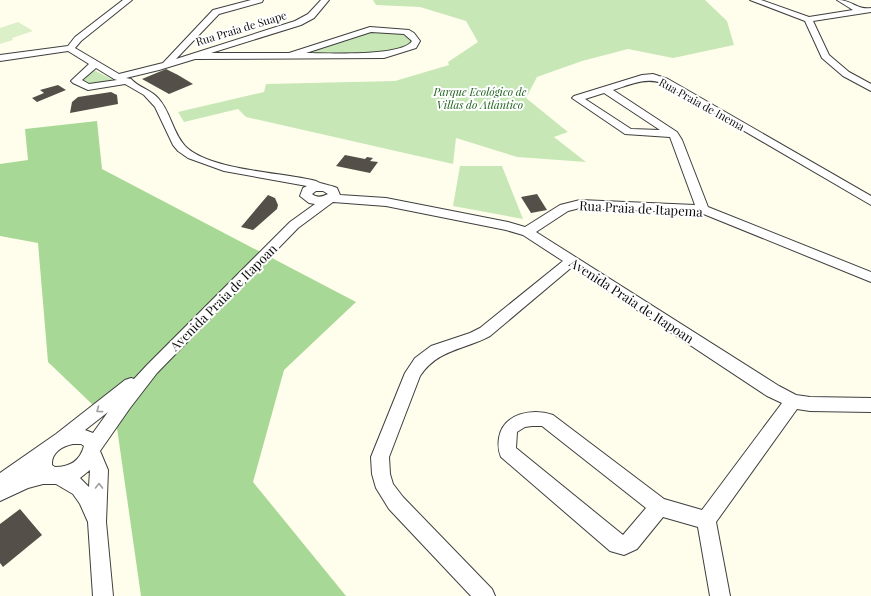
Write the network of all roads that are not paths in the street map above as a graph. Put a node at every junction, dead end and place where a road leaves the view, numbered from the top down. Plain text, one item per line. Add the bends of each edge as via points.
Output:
1 (128, 0) edge
2 (228, 0) edge
3 (259, 0) edge
4 (325, 0) edge
5 (754, 0) edge
6 (841, 0) edge
7 (871, 10) edge
8 (216, 12) junction
9 (862, 12) junction
10 (808, 19) junction
11 (71, 48) junction
12 (192, 56) junction
13 (288, 56) junction
14 (0, 58) edge
15 (26, 59) junction
16 (0, 62) edge
17 (94, 64) junction
18 (166, 64) junction
19 (156, 68) junction
20 (117, 76) junction
21 (126, 82) junction
22 (871, 88) edge
23 (605, 89) junction
24 (673, 134) junction
25 (268, 176) junction
26 (316, 187) junction
27 (307, 196) junction
28 (331, 196) junction
29 (871, 201) edge
30 (703, 209) junction
31 (294, 225) junction
32 (527, 232) junction
33 (572, 260) junction
34 (871, 277) edge
35 (152, 369) junction
36 (793, 401) junction
37 (871, 405) edge
38 (57, 442) junction
39 (92, 450) junction
40 (57, 476) junction
41 (0, 484) edge
42 (0, 492) edge
43 (659, 507) junction
44 (706, 520) junction
45 (97, 522) junction
46 (103, 596) edge
47 (485, 596) edge
48 (720, 596) edge

1 - 11 street via 78,39
2 - 8 street
3 - 8 street
4 - 12 street, Rua Praia de Suape via 303,21
5 - 10 street
6 - 9 street
7 - 9 street
8 - 18 street
9 - 10 street
10 - 22 street via 825,56 846,74
11 - 15 street via 60,49 48,58
11 - 17 street via 76,54
12 - 13 street
12 - 18 street, Rua Praia de Suape
13 - 13 street via 370,29 406,32 416,41 410,48 389,54
14 - 15 street
15 - 16 street via 8,64
17 - 20 street
17 - 21 street, Rua Praia de Suape via 76,81 88,87
18 - 19 street, Rua Praia de Suape
19 - 20 street, Rua Praia de Suape
19 - 21 street, Rua Praia de Suape
20 - 21 street
21 - 25 street via 157,101 162,107 175,140 191,156 223,167
23 - 24 street
23 - 24 street, Rua Praia de Inema via 577,98 629,132
23 - 29 street, Rua Praia de Inema via 642,78 653,77 665,81
24 - 30 street via 678,140
25 - 26 street via 312,183
25 - 27 street via 297,187
26 - 27 street via 308,190
26 - 28 street via 325,187
27 - 28 street via 317,201
27 - 31 street, Avenida Praia de Itapoan via 305,209
28 - 31 street, Avenida Praia de Itapoan
28 - 32 street, Avenida Praia de Itapoan via 386,202 518,228
30 - 32 street, Rua Praia de Itapema via 571,205
30 - 34 street, Rua Praia de Itapema
31 - 35 street, Avenida Praia de Itapoan
32 - 33 street, Avenida Praia de Itapoan
33 - 36 street, Avenida Praia de Itapoan via 755,381
33 - 47 street via 485,332 464,342 437,349 422,360 413,373 380,457 385,488 396,503
35 -> 38 street, Avenida Praia de Itapoan
35 - 39 street, Avenida Praia de Itapoan via 124,403
36 - 37 street, Avenida Praia de Itapoan via 810,404
36 - 44 street
38 - 39 street via 74,435 82,435 91,442
38 - 40 street via 43,459 43,467 47,473
38 - 41 street, Avenida Praia de Itapoan
39 - 40 street via 88,461 79,469
45 -> 39 street via 99,470
40 - 42 street via 26,480
40 - 45 street via 72,481 83,491
43 - 43 street via 547,420 534,418 512,426 509,431 507,451 617,544 624,545 630,542
43 - 44 street
44 - 48 street
45 - 46 street

